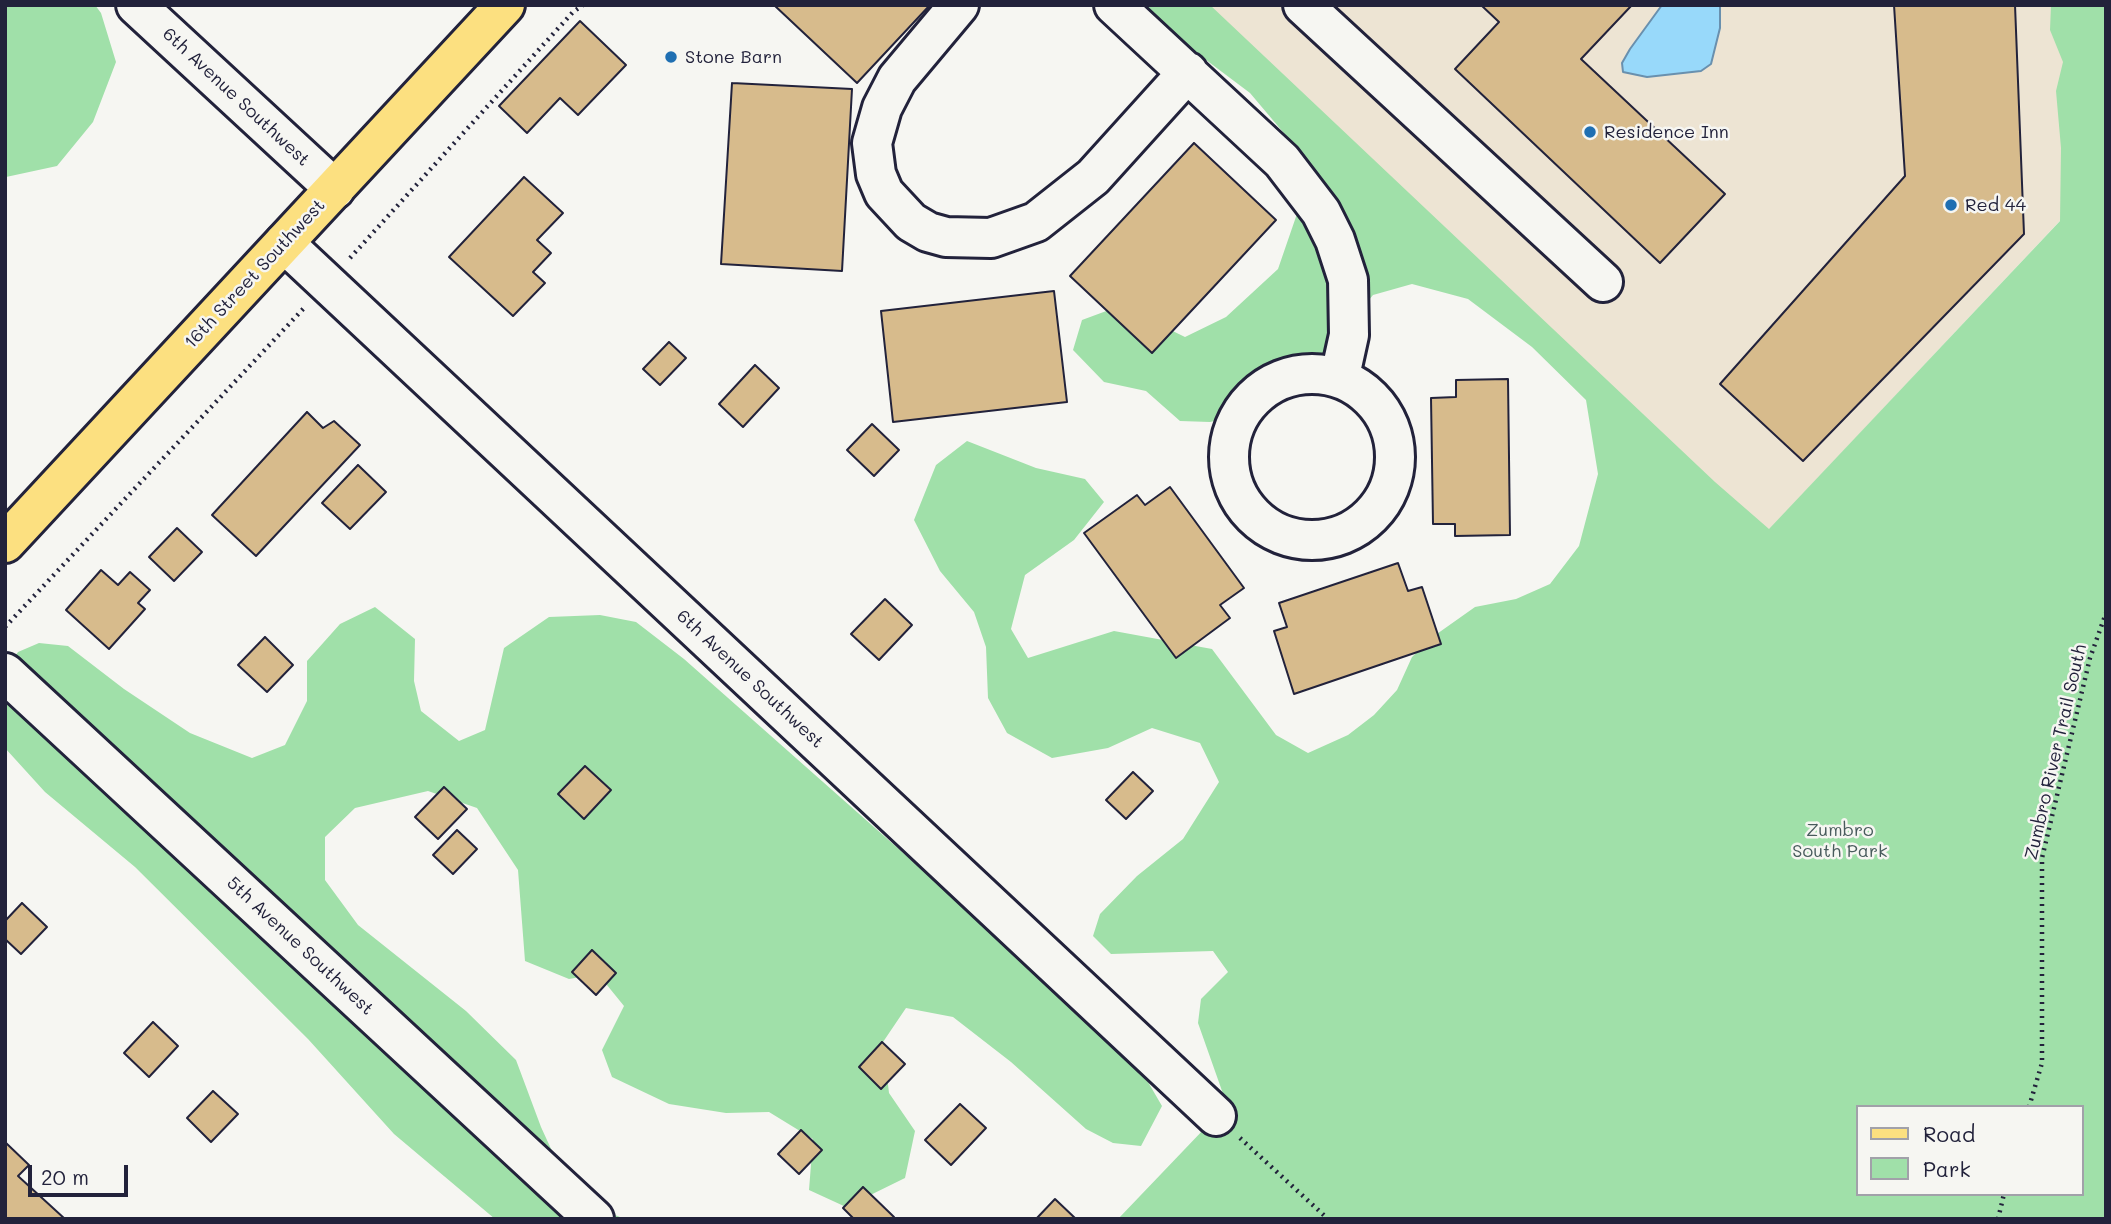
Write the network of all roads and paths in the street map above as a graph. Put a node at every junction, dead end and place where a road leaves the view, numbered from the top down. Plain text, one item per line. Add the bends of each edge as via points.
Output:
1 (136, 5) edge
2 (505, 5) edge
3 (583, 5) edge
4 (959, 5) edge
5 (1114, 5) edge
6 (1321, 11) edge
7 (1188, 72) junction
8 (335, 189) junction
9 (284, 243) junction
10 (1603, 282) dead end
11 (328, 283) junction
12 (1340, 376) junction
13 (5, 543) edge
14 (2106, 613) edge
15 (5, 627) edge
16 (5, 673) edge
17 (2030, 1105) edge
18 (1216, 1116) joint
19 (2004, 1196) edge
20 (594, 1219) edge
21 (1328, 1219) edge
22 (1998, 1219) edge

1 - 8 street, 6th Avenue Southwest
2 - 8 main road, 16th Street Southwest
3 - 11 path
4 - 7 street via 897,79 872,143 884,193 894,207 928,232 991,238 1036,222 1093,177
5 - 7 street
6 - 10 street
7 - 12 street via 1282,161 1326,221 1343,261 1351,305
8 - 9 main road, 16th Street Southwest
9 - 11 street, 6th Avenue Southwest
9 - 13 main road, 16th Street Southwest
11 - 15 path
11 - 18 street, 6th Avenue Southwest
12 - 12 street via 1296,374 1283,379 1251,400 1232,432 1228,466 1241,501 1264,525 1282,535 1314,540 1342,534 1372,514 1391,482 1395,462 1388,423 1373,399
14 - 17 path, Zumbro River Trail South via 2090,658 2042,858 2042,1063
16 - 20 street, 5th Avenue Southwest
18 - 21 path
19 - 22 path

